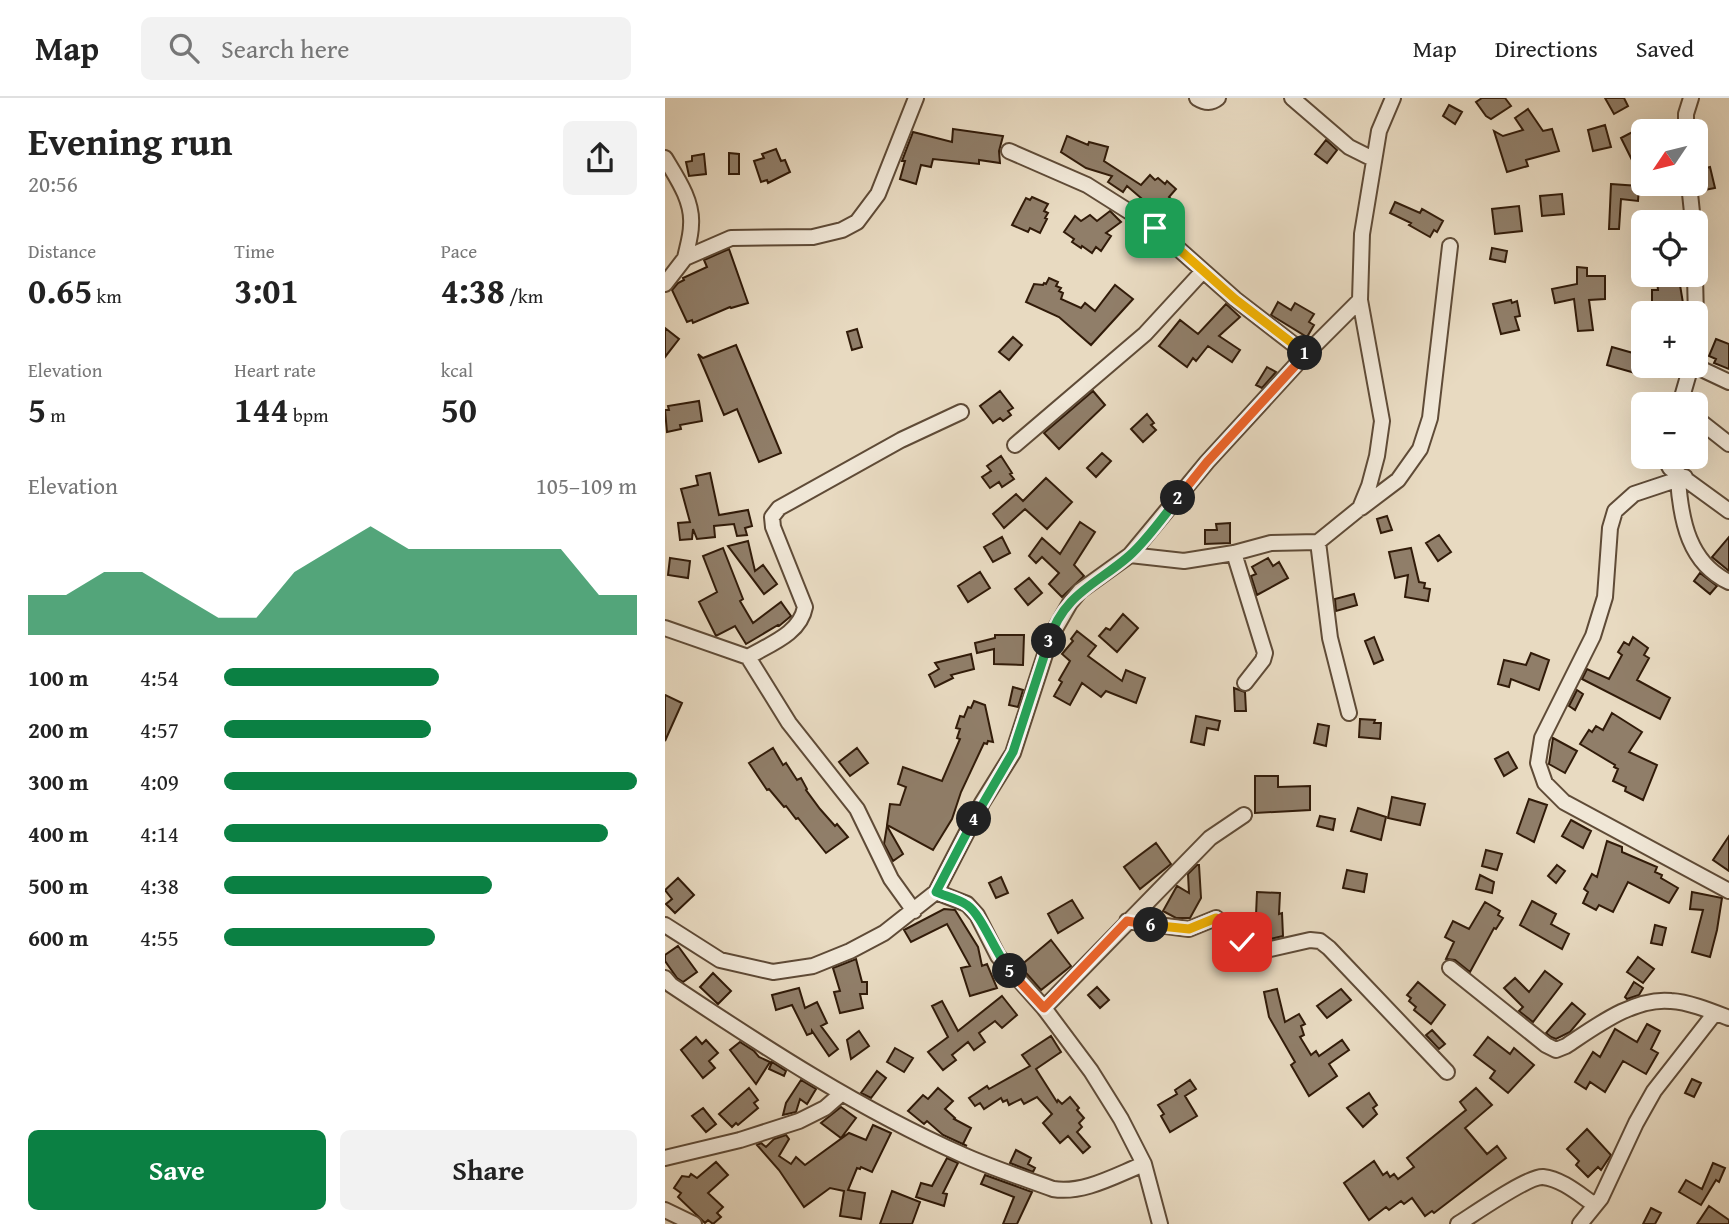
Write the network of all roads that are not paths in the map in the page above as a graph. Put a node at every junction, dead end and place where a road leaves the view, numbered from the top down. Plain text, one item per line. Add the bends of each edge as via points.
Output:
1 (916, 98) edge
2 (1197, 98) edge
3 (1218, 98) edge
4 (1292, 98) edge
5 (1393, 98) edge
6 (1691, 98) edge
7 (1686, 119) edge
8 (1009, 151) dead end
9 (665, 158) edge
10 (1373, 159) junction
11 (1450, 246) dead end
12 (685, 258) junction
13 (1203, 271) junction
14 (665, 284) edge
15 (1360, 300) junction
16 (1306, 354) junction
17 (1708, 373) edge
18 (1729, 382) edge
19 (961, 412) dead end
20 (1708, 427) edge
21 (1729, 444) edge
22 (1015, 445) dead end
23 (1671, 469) edge
24 (1681, 479) junction
25 (1360, 508) junction
26 (1729, 511) edge
27 (1318, 542) junction
28 (1234, 553) junction
29 (1130, 555) junction
30 (1729, 582) edge
31 (665, 628) edge
32 (748, 657) junction
33 (1245, 683) dead end
34 (1349, 713) dead end
35 (1244, 815) dead end
36 (1729, 891) edge
37 (936, 892) junction
38 (914, 911) junction
39 (1127, 921) junction
40 (665, 925) edge
41 (1450, 968) dead end
42 (665, 978) edge
43 (1044, 1008) junction
44 (1722, 1015) edge
45 (1447, 1072) dead end
46 (841, 1094) junction
47 (665, 1158) edge
48 (1144, 1164) junction
49 (1595, 1205) junction
50 (665, 1210) edge
51 (694, 1224) edge
52 (1160, 1224) edge
53 (1458, 1224) edge
54 (1580, 1224) edge

1 - 12 street via 879,194 857,222 813,237 731,238
2 - 3 street via 1206,102
4 - 10 street via 1349,147
5 - 10 street
6 - 7 street
8 - 13 street via 1087,185 1155,228
9 - 12 street via 689,204 692,224
10 - 15 street via 1362,234
11 - 25 street via 1430,418 1420,449 1398,480
12 - 14 street
13 - 16 street
13 - 22 street via 1145,334
15 - 16 street
15 - 25 street via 1382,421
16 - 29 street
17 - 18 street
19 - 32 street via 779,508 772,517 773,527 805,607 803,620
20 - 21 street
23 - 24 street
24 - 26 street
24 - 30 street via 1680,511 1689,541 1701,562
24 - 36 street via 1634,494 1615,511 1605,597 1593,636 1542,738 1538,763 1545,783 1564,802
25 - 27 street
27 - 28 street via 1271,543
27 - 34 street via 1330,638
28 - 29 street via 1184,561
28 - 33 street via 1265,653
29 - 37 street via 1080,591 1063,614 1051,636 1013,752
31 - 32 street
32 - 38 street via 789,723 857,808 891,878
35 - 39 street via 1210,838
37 - 38 street
37 - 43 street via 967,904 998,957
38 - 40 street via 850,951 813,966 773,972 720,960
39 - 43 street
39 - 45 street via 1189,929 1216,918 1257,952 1320,941
41 - 44 street via 1556,1049 1617,1013 1640,1005 1670,1000
42 - 46 street
43 - 48 street via 1091,1071
44 - 49 street via 1654,1091
46 - 47 street via 813,1116
46 - 48 street via 963,1155 1053,1189 1086,1187
48 - 52 street
49 - 53 street via 1559,1182 1541,1177 1526,1181
49 - 54 street
50 - 51 street

